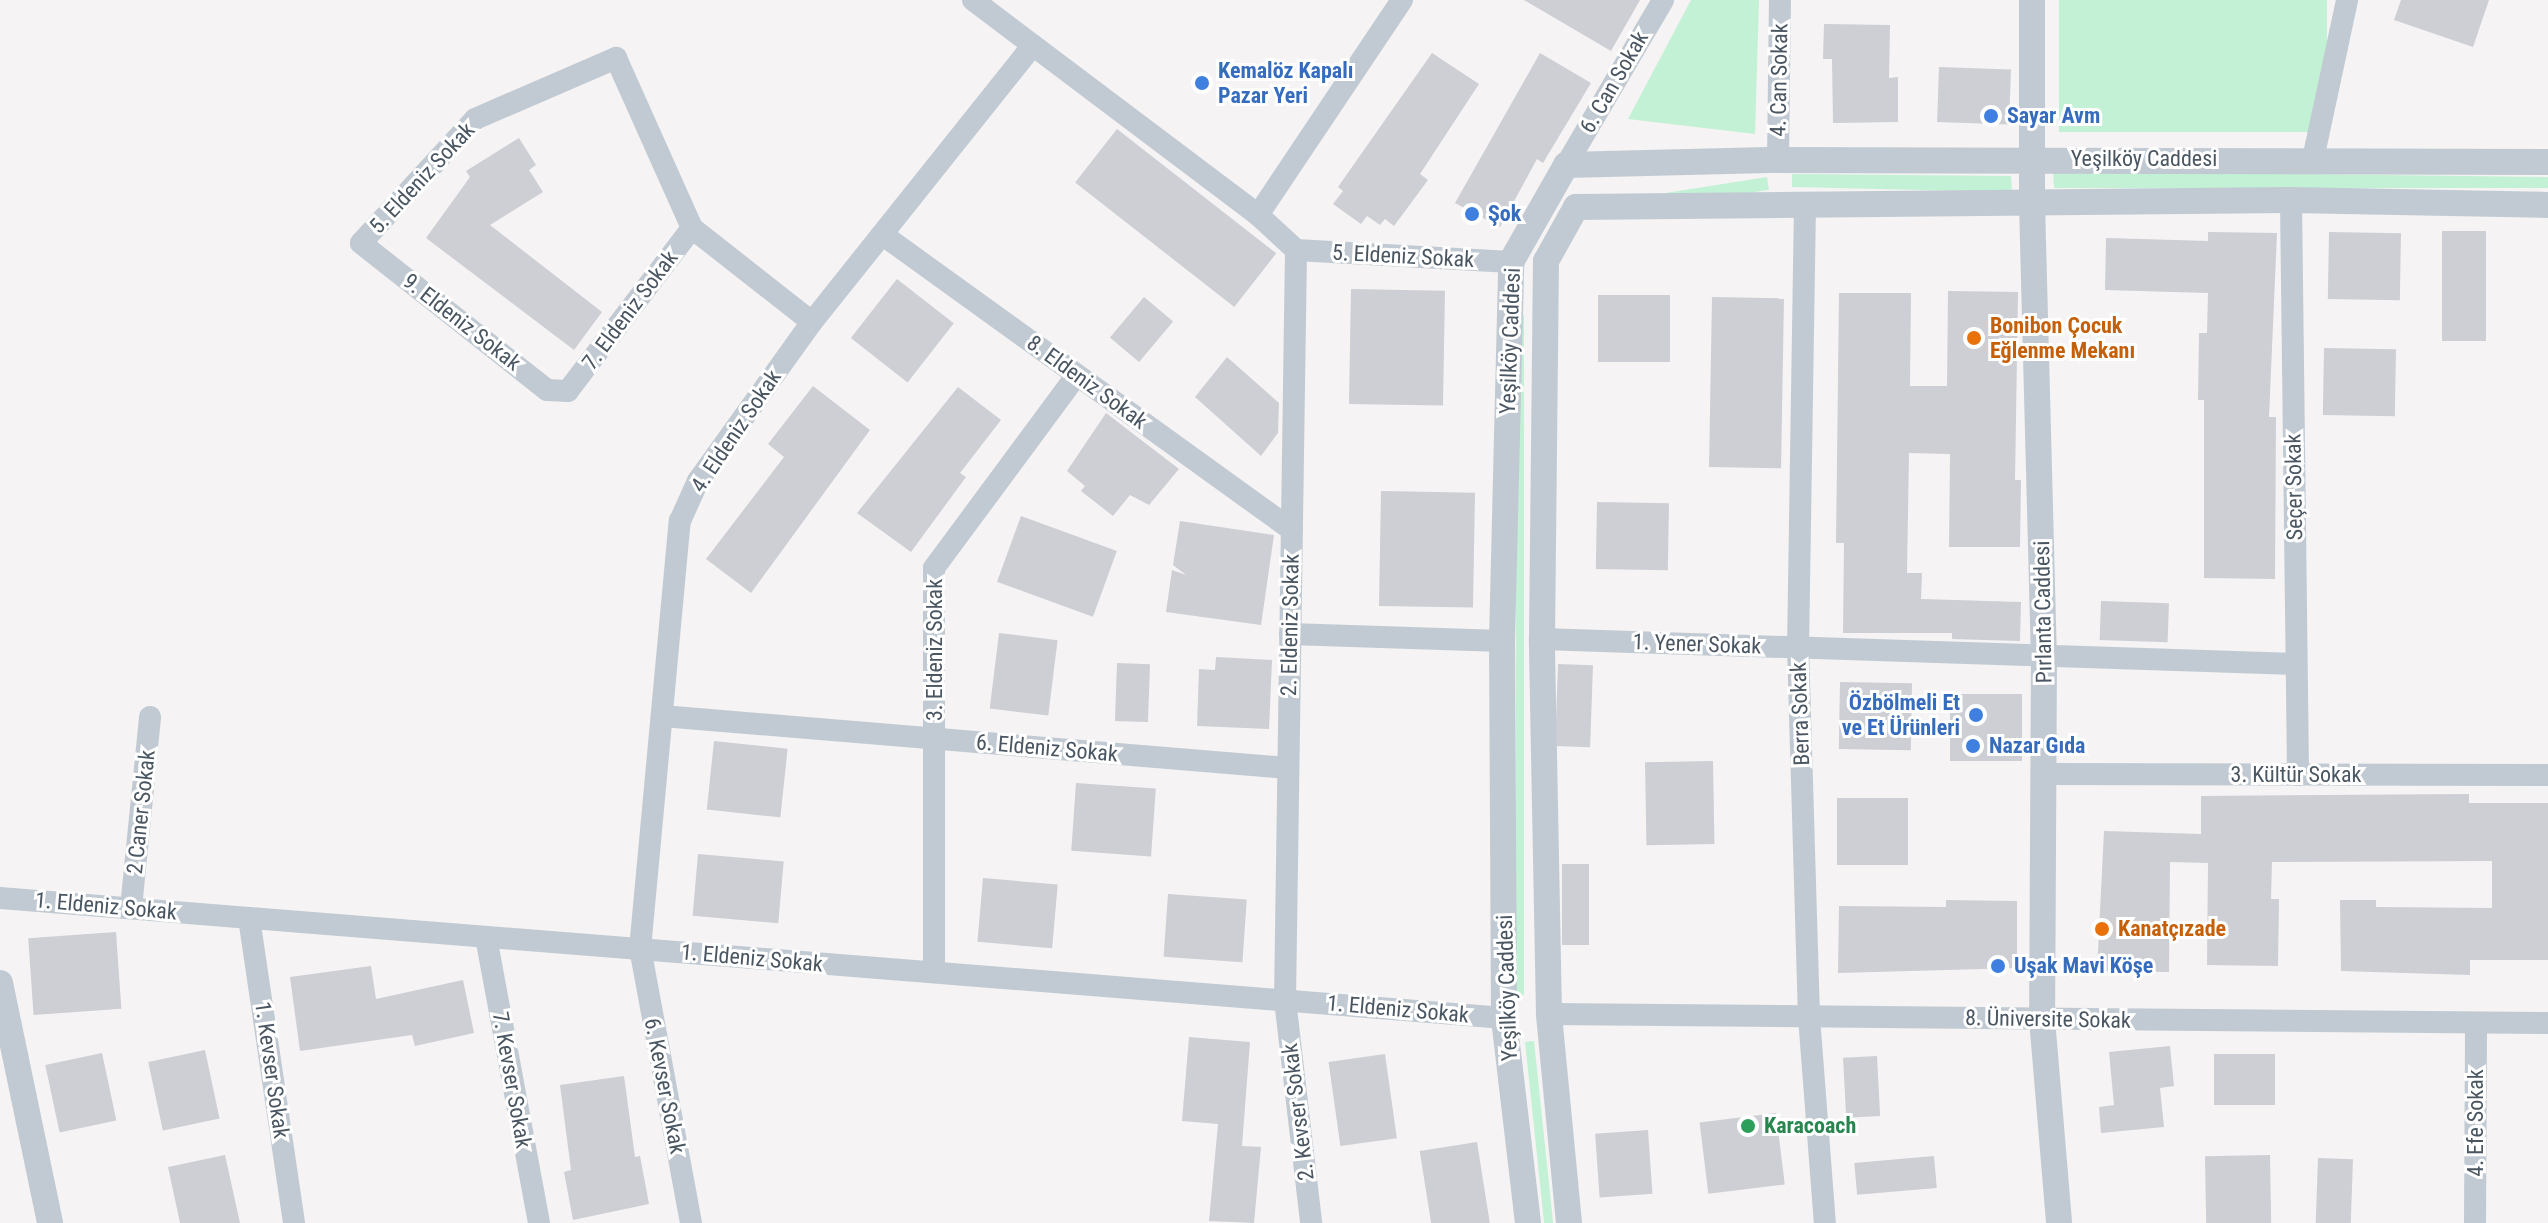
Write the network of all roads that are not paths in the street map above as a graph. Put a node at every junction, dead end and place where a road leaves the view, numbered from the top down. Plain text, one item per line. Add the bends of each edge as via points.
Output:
1 (973, 0) edge
2 (1402, 0) edge
3 (1663, 0) edge
4 (1780, 0) edge
5 (2032, 0) edge
6 (2347, 0) edge
7 (1033, 45) junction
8 (2032, 159) junction
9 (2313, 159) junction
10 (1778, 160) junction
11 (2548, 162) edge
12 (1566, 165) junction
13 (2291, 200) junction
14 (2032, 203) junction
15 (1805, 204) junction
16 (1778, 205) junction
17 (2548, 205) edge
18 (1576, 207) junction
19 (1258, 215) junction
20 (692, 228) junction
21 (883, 235) junction
22 (361, 243) joint
23 (1296, 250) junction
24 (1546, 261) junction
25 (1511, 262) junction
26 (812, 322) junction
27 (1077, 375) junction
28 (568, 391) joint
29 (1292, 530) junction
30 (1290, 634) junction
31 (1542, 639) junction
32 (1502, 641) junction
33 (1798, 647) junction
34 (2044, 655) junction
35 (2296, 664) junction
36 (662, 716) junction
37 (150, 717) dead end
38 (935, 739) junction
39 (1288, 768) junction
40 (2044, 774) junction
41 (2298, 775) junction
42 (2548, 775) edge
43 (0, 898) edge
44 (131, 908) junction
45 (249, 918) junction
46 (486, 937) junction
47 (640, 949) junction
48 (934, 972) junction
49 (0, 983) edge
50 (1285, 1000) junction
51 (1549, 1014) junction
52 (1809, 1017) junction
53 (1504, 1018) junction
54 (2042, 1019) junction
55 (2476, 1023) junction
56 (2548, 1023) edge
57 (50, 1223) edge
58 (294, 1223) edge
59 (539, 1223) edge
60 (691, 1223) edge
61 (1311, 1223) edge
62 (1528, 1223) edge
63 (1569, 1223) edge
64 (1825, 1223) edge
65 (2059, 1223) edge
66 (2475, 1223) edge

1 - 7 street
2 - 19 street
3 - 12 street, 6. Can Sokak
4 - 10 street, 4. Can Sokak
5 - 8 street, Pırlanta Caddesi
6 - 9 street
7 - 19 street
7 - 21 street, 4. Eldeniz Sokak
8 - 9 street, Yeşilköy Caddesi
8 - 10 street, Yeşilköy Caddesi
8 - 14 street, Pırlanta Caddesi
9 - 11 street, Yeşilköy Caddesi
10 - 12 street, Yeşilköy Caddesi
10 - 16 street
12 - 18 street
12 - 25 street, Yeşilköy Caddesi
13 - 14 street, Yeşilköy Caddesi
13 - 17 street, Yeşilköy Caddesi
13 - 35 street, Seçer Sokak
14 - 15 street, Yeşilköy Caddesi
14 - 34 street, Pırlanta Caddesi
15 - 16 street, Yeşilköy Caddesi
15 - 33 street, Berra Sokak
16 - 18 street, Yeşilköy Caddesi
18 - 24 street, Yeşilköy Caddesi
19 - 23 street
20 - 22 street, 5. Eldeniz Sokak via 616,58 475,119
20 - 26 street
20 - 28 street, 7. Eldeniz Sokak
21 - 26 street, 4. Eldeniz Sokak
21 - 27 street, 8. Eldeniz Sokak
22 - 28 street, 9. Eldeniz Sokak via 547,390
23 - 25 street, 5. Eldeniz Sokak
23 - 29 street, 2. Eldeniz Sokak
24 - 25 street
24 - 31 street, Yeşilköy Caddesi
25 - 32 street, Yeşilköy Caddesi
26 - 36 street, 4. Eldeniz Sokak via 698,481 680,521
27 - 29 street, 8. Eldeniz Sokak
27 - 38 street, 3. Eldeniz Sokak via 934,568
29 - 30 street, 2. Eldeniz Sokak
30 - 32 street
30 - 39 street, 2. Eldeniz Sokak
31 - 33 street, 1. Yener Sokak
31 - 51 street, Yeşilköy Caddesi
32 - 53 street, Yeşilköy Caddesi
33 - 34 street, 1. Yener Sokak
33 - 52 street, Berra Sokak
34 - 35 street, 1. Yener Sokak
34 - 40 street, Pırlanta Caddesi
35 - 41 street, Seçer Sokak
36 - 38 street, 6. Eldeniz Sokak
36 - 47 street, 4. Eldeniz Sokak
37 - 44 street, 2 Caner Sokak
38 - 39 street, 6. Eldeniz Sokak
38 - 48 street, 3. Eldeniz Sokak
39 - 50 street, 2. Eldeniz Sokak
40 - 41 street, 3. Kültür Sokak
40 - 54 street, Pırlanta Caddesi
41 - 42 street, 3. Kültür Sokak
43 - 44 street, 1. Eldeniz Sokak
44 - 45 street, 1. Eldeniz Sokak
45 - 46 street, 1. Eldeniz Sokak
45 - 58 street, 1. Kevser Sokak
46 - 47 street, 1. Eldeniz Sokak
46 - 59 street, 7. Kevser Sokak
47 - 48 street, 1. Eldeniz Sokak
47 - 60 street, 6. Kevser Sokak
48 - 50 street, 1. Eldeniz Sokak
49 - 57 street
50 - 53 street, 1. Eldeniz Sokak
50 - 61 street, 2. Kevser Sokak
51 - 52 street, 8. Üniversite Sokak
51 - 53 street
51 - 63 street, Yeşilköy Caddesi
52 - 54 street, 8. Üniversite Sokak
52 - 64 street, Berra Sokak
53 - 62 street, Yeşilköy Caddesi
54 - 55 street, 8. Üniversite Sokak
54 - 65 street, Pırlanta Caddesi
55 - 56 street, 8. Üniversite Sokak
55 - 66 street, 4. Efe Sokak

